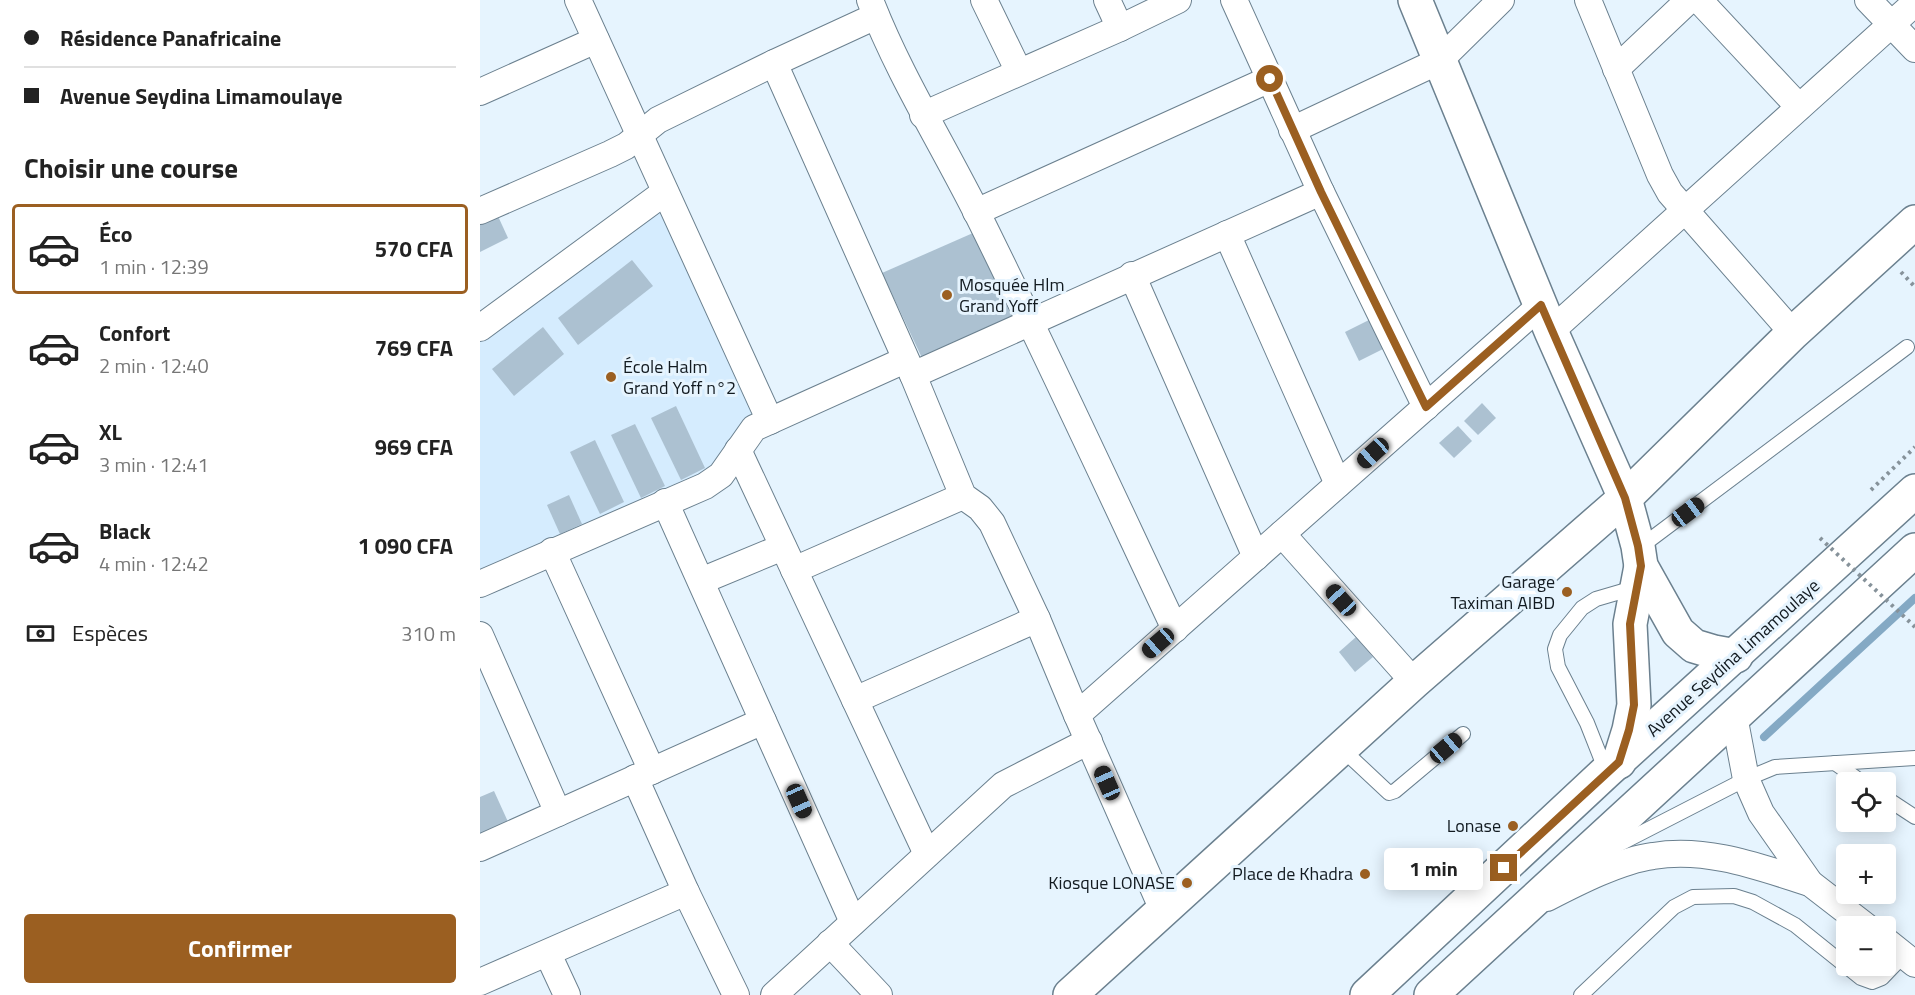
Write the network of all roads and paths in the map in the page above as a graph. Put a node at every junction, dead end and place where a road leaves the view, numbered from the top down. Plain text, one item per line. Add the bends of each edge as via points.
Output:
1 (984, 0) edge
2 (1107, 0) edge
3 (1178, 0) edge
4 (1234, 0) edge
5 (1415, 0) edge
6 (1501, 0) edge
7 (1588, 0) edge
8 (1689, 0) edge
9 (1699, 0) edge
10 (1868, 0) edge
11 (1915, 3) edge
12 (588, 5) edge
13 (873, 8) edge
14 (1891, 24) junction
15 (1120, 28) junction
16 (596, 40) junction
17 (1915, 49) edge
18 (1439, 61) junction
19 (774, 63) junction
20 (1616, 69) junction
21 (1019, 72) junction
22 (1270, 79) junction
23 (480, 92) edge
24 (1799, 107) junction
25 (923, 115) junction
26 (1292, 130) junction
27 (639, 135) junction
28 (665, 192) junction
29 (1321, 192) junction
30 (1685, 210) junction
31 (480, 211) edge
32 (976, 212) junction
33 (1915, 222) edge
34 (1227, 234) junction
35 (1132, 275) junction
36 (1546, 318) junction
37 (1029, 321) junction
38 (480, 326) edge
39 (1793, 333) junction
40 (1907, 347) dead end
41 (909, 368) junction
42 (1426, 407) junction
43 (770, 421) junction
44 (1915, 447) edge
45 (738, 450) junction
46 (1338, 484) junction
47 (1870, 490) dead end
48 (1915, 491) edge
49 (963, 496) junction
50 (1625, 498) junction
51 (665, 502) junction
52 (1282, 534) junction
53 (1820, 538) dead end
54 (783, 547) junction
55 (1915, 550) edge
56 (552, 551) junction
57 (1256, 557) junction
58 (1639, 566) junction
59 (794, 570) junction
60 (701, 581) junction
61 (480, 584) edge
62 (1037, 619) junction
63 (1914, 626) edge
64 (1175, 629) junction
65 (480, 635) edge
66 (1736, 656) junction
67 (1414, 682) junction
68 (855, 700) junction
69 (1077, 715) junction
70 (1734, 716) junction
71 (763, 721) junction
72 (1463, 734) dead end
73 (1089, 741) junction
74 (1341, 748) junction
75 (1915, 758) edge
76 (1835, 763) junction
77 (1613, 767) junction
78 (1848, 772) edge
79 (644, 775) junction
80 (1746, 779) junction
81 (1896, 805) edge
82 (558, 813) junction
83 (1915, 817) edge
84 (480, 848) edge
85 (927, 854) junction
86 (1569, 870) junction
87 (1810, 883) junction
88 (686, 892) junction
89 (1529, 906) junction
90 (1163, 910) junction
91 (1853, 916) edge
92 (853, 922) junction
93 (830, 944) junction
94 (548, 954) junction
95 (1901, 954) edge
96 (480, 982) edge
97 (567, 995) edge
98 (736, 995) edge
99 (774, 995) edge
100 (879, 995) edge
101 (1070, 995) edge
102 (1366, 995) edge
103 (1431, 995) edge
104 (1581, 995) edge

1 - 21 street
2 - 15 street
3 - 15 street
4 - 22 street
5 - 18 main road
6 - 18 street
7 - 20 street
8 - 20 street
9 - 24 street
10 - 14 street
11 - 14 street
12 - 16 street
13 - 19 street
13 - 25 street
14 - 17 street
14 - 24 street
15 - 21 street
16 - 23 street
16 - 27 street
18 - 26 street
18 - 36 main road
19 - 27 street via 658,120
19 - 41 street
20 - 30 street via 1660,175
21 - 25 street
22 - 26 street
22 - 32 street
24 - 30 street
25 - 32 street
26 - 29 street
27 - 28 street
27 - 31 street via 610,154
28 - 38 street
28 - 43 street
29 - 34 street
29 - 42 street
30 - 36 street
30 - 39 street
32 - 37 street
33 - 39 main road
34 - 35 street
34 - 46 street
35 - 37 street
35 - 57 street
36 - 42 street
36 - 50 main road
37 - 41 street
37 - 64 street
39 - 50 main road
40 - 58 lane via 1651,539
41 - 43 street
41 - 49 street
42 - 46 street
43 - 45 street via 754,428
44 - 47 path
45 - 51 street via 721,475
45 - 54 street
46 - 52 street
48 - 66 main road, Avenue Seydina Limamoulaye
49 - 59 street
49 - 62 street via 992,523
50 - 58 main road
50 - 67 main road
51 - 56 street
51 - 60 street
52 - 57 street
52 - 67 street
53 - 63 path, bridge
54 - 59 street
54 - 60 street
55 - 70 main road
56 - 61 street
56 - 79 street
57 - 64 street
58 - 66 main road via 1678,632 1694,646
58 - 77 main road via 1630,624 1634,705 1629,730
58 - 77 lane via 1582,608 1560,635 1555,650 1558,667
59 - 68 street
60 - 71 street
62 - 68 street
62 - 69 street
64 - 69 street
65 - 82 street
66 - 77 main road, Avenue Seydina Limamoulaye
67 - 74 main road
68 - 85 street
69 - 73 street
70 - 80 street
70 - 86 main road
71 - 79 street
71 - 92 street
72 - 74 lane via 1389,793
73 - 85 street via 1003,785
73 - 90 street
74 - 90 main road
75 - 76 lane
76 - 78 lane
76 - 80 lane via 1775,767
77 - 102 main road, Avenue Seydina Limamoulaye
79 - 82 street
79 - 88 street
80 - 86 lane
80 - 87 street via 1761,813
81 - 83 lane
82 - 84 street
85 - 92 street
86 - 89 main road
87 - 89 street via 1736,860 1691,854 1652,856 1578,882
87 - 91 street
88 - 94 street
88 - 98 street
89 - 103 main road
90 - 101 main road
92 - 93 street
93 - 99 street
93 - 100 street
94 - 96 street
94 - 97 street
95 - 104 lane via 1882,978 1872,982 1861,978 1795,925 1753,902 1734,896 1693,897 1674,907

